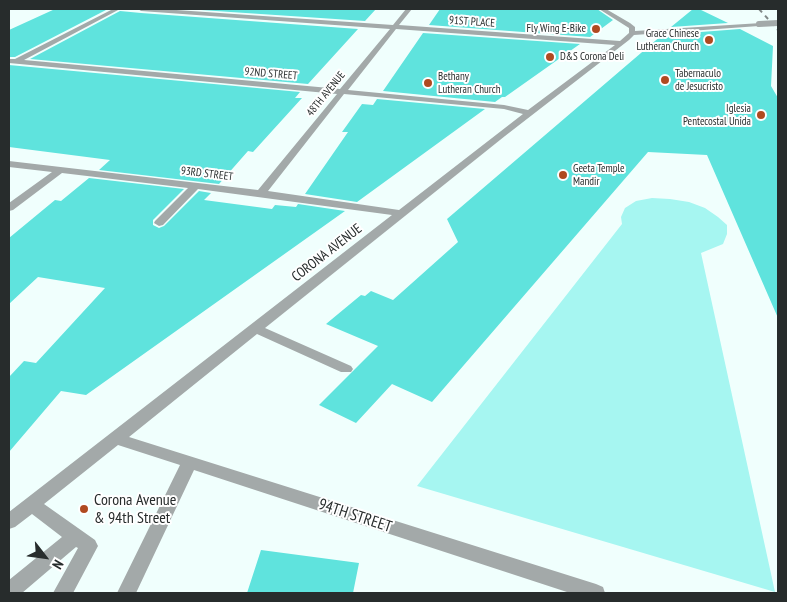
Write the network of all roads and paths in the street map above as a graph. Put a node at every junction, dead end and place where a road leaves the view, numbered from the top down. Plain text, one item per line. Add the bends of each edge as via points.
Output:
1 (117, 9) edge
2 (142, 9) edge
3 (409, 9) edge
4 (602, 9) edge
5 (778, 23) edge
6 (395, 26) junction
7 (632, 33) junction
8 (621, 43) junction
9 (11, 63) edge
10 (342, 92) junction
11 (530, 113) junction
12 (9, 164) edge
13 (60, 170) junction
14 (195, 186) junction
15 (261, 193) junction
16 (9, 208) edge
17 (401, 213) junction
18 (159, 223) dead end
19 (255, 328) junction
20 (346, 369) dead end
21 (114, 438) junction
22 (189, 463) junction
23 (31, 504) junction
24 (9, 522) edge
25 (75, 537) junction
26 (9, 592) edge
27 (63, 593) edge
28 (126, 593) edge
29 (596, 593) edge

1 - 9 street
2 - 6 street, 91ST PLACE
3 - 6 street, 48TH AVENUE
4 - 7 street via 632,27
5 - 7 street, bridge
6 - 8 street, 91ST PLACE
6 - 10 street, 48TH AVENUE
7 - 8 street, CORONA AVENUE
8 - 11 street, CORONA AVENUE
9 - 10 street, 92ND STREET
10 - 11 street, 92ND STREET via 504,107
10 - 15 street, 48TH AVENUE
11 - 17 street, CORONA AVENUE
12 - 13 street, 93RD STREET
13 - 14 street, 93RD STREET
13 - 16 street
14 - 15 street, 93RD STREET
14 - 18 street
15 - 17 street, 93RD STREET
17 - 19 street, CORONA AVENUE
19 - 20 street
19 - 21 street, CORONA AVENUE
21 - 22 street, 94TH STREET
21 - 23 street, CORONA AVENUE
22 - 28 street
22 - 29 street, 94TH STREET
23 - 24 street, CORONA AVENUE
23 - 25 street
25 - 26 street
25 - 27 street via 89,546

